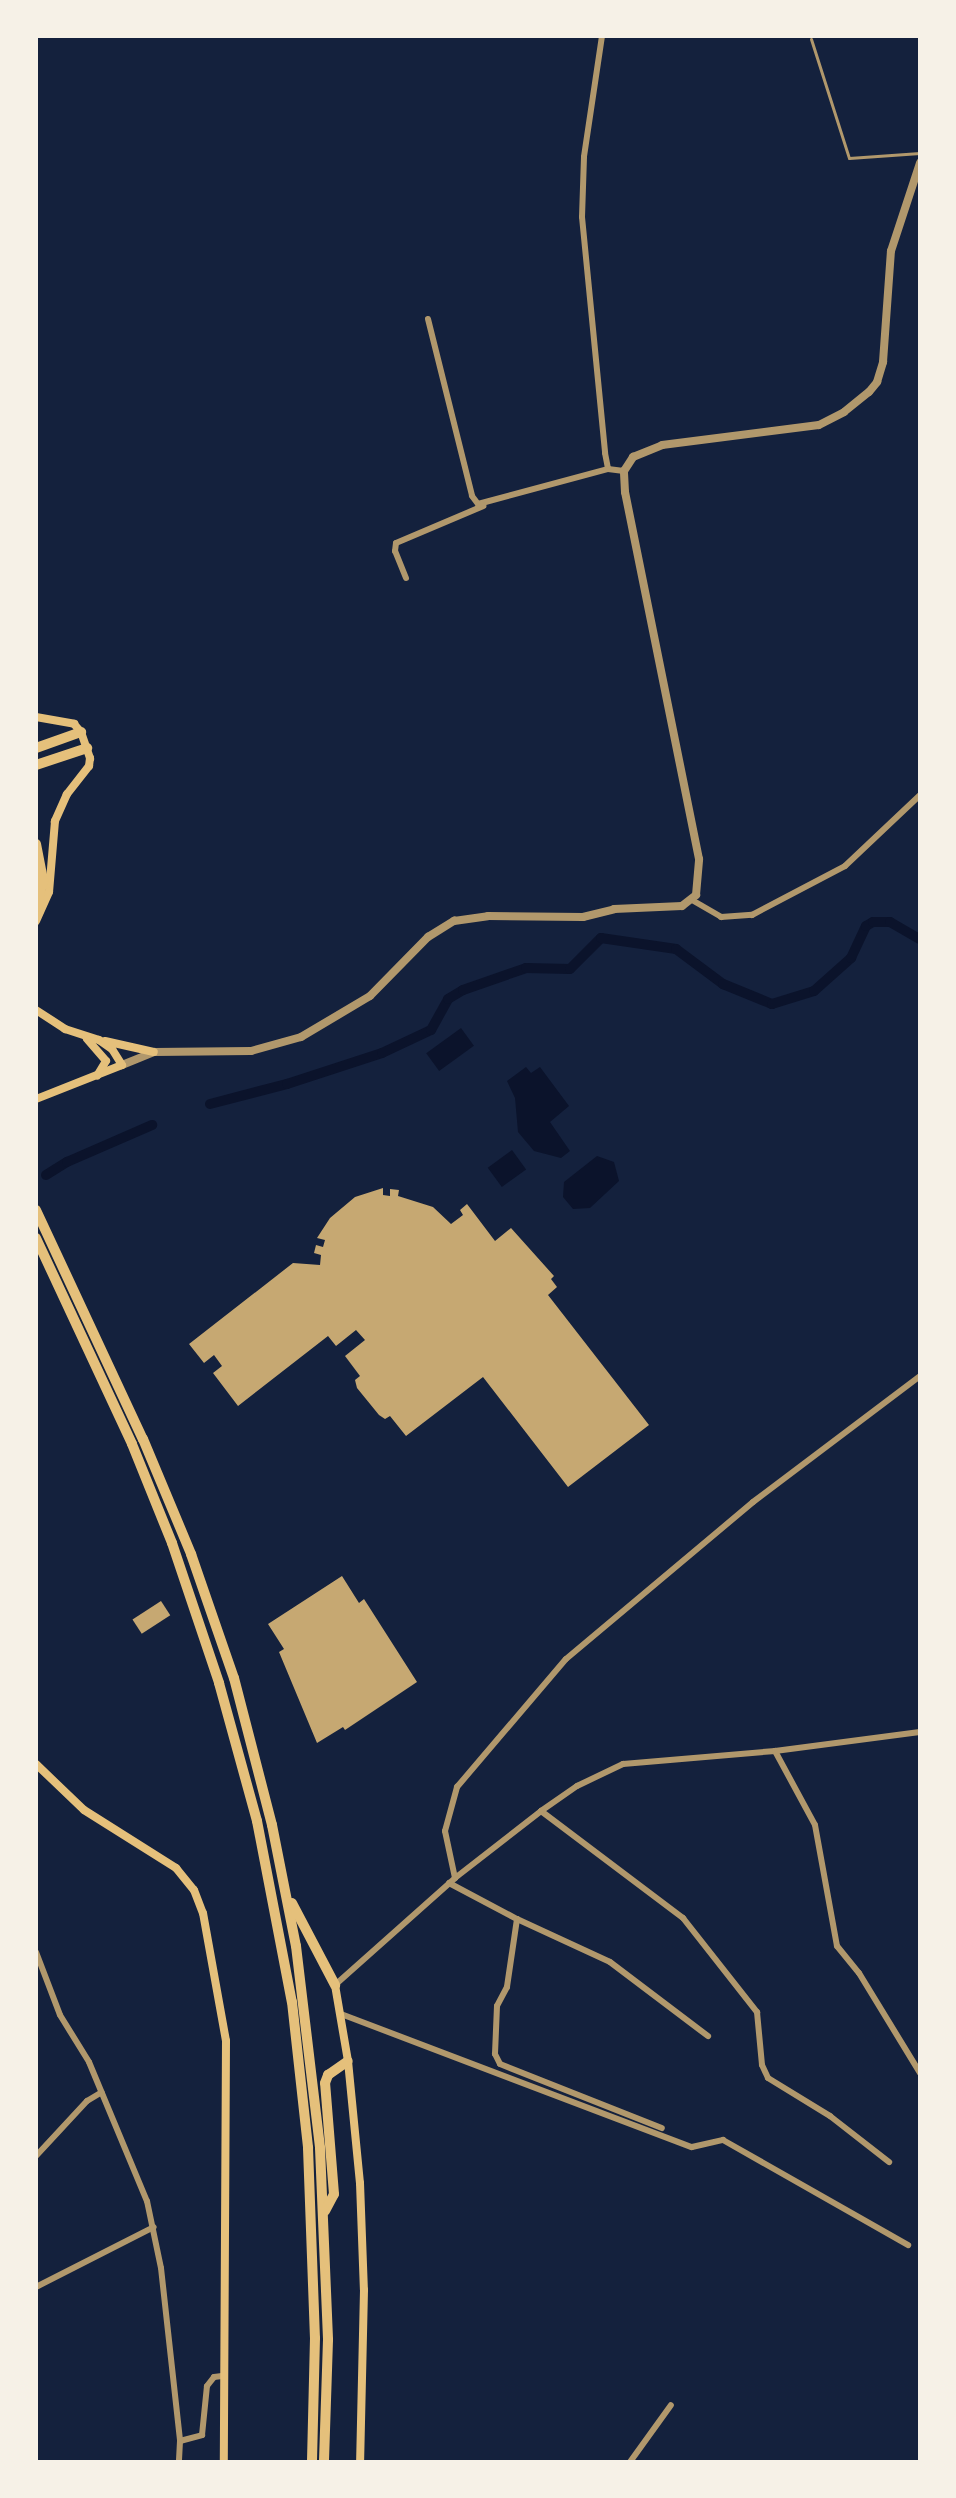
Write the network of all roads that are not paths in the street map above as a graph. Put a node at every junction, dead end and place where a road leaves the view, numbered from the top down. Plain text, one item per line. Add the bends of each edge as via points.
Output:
1 (602, 36) edge
2 (811, 39) dead end
3 (920, 153) edge
4 (920, 163) edge
5 (428, 319) dead end
6 (608, 469) junction
7 (624, 471) junction
8 (483, 506) junction
9 (406, 578) dead end
10 (36, 717) edge
11 (81, 732) junction
12 (36, 748) edge
13 (87, 748) junction
14 (36, 765) edge
15 (920, 795) edge
16 (36, 844) edge
17 (692, 900) junction
18 (36, 907) edge
19 (36, 921) edge
20 (37, 1011) edge
21 (79, 1034) junction
22 (99, 1040) junction
23 (154, 1052) junction
24 (122, 1065) junction
25 (97, 1077) junction
26 (36, 1099) edge
27 (36, 1210) edge
28 (36, 1238) edge
29 (920, 1376) edge
30 (920, 1732) edge
31 (775, 1751) junction
32 (36, 1764) edge
33 (541, 1811) junction
34 (452, 1881) junction
35 (285, 1888) junction
36 (517, 1919) junction
37 (36, 1952) edge
38 (335, 1985) junction
39 (341, 2014) junction
40 (708, 2036) dead end
41 (348, 2061) junction
42 (920, 2073) edge
43 (102, 2092) junction
44 (662, 2128) dead end
45 (36, 2156) edge
46 (889, 2162) dead end
47 (325, 2211) junction
48 (154, 2227) junction
49 (908, 2245) dead end
50 (36, 2287) edge
51 (222, 2376) junction
52 (670, 2404) dead end
53 (180, 2441) junction
54 (179, 2462) edge
55 (224, 2462) edge
56 (312, 2462) edge
57 (324, 2462) edge
58 (360, 2462) edge
59 (630, 2462) edge

1 - 6 street via 582,185 589,301
2 - 3 lane via 849,158
4 - 7 street via 891,251 883,362 869,392 819,425 662,445 633,457
5 - 8 street via 472,496
6 - 7 street
6 - 8 street
7 - 17 street via 629,516 699,859 699,888
8 - 9 street via 396,543 395,551
10 - 11 main road via 66,720
11 - 12 highway
11 - 13 main road
13 - 14 highway
13 - 19 main road via 89,766 67,794 55,821 50,885
15 - 17 street via 845,866 752,915 721,917
16 - 18 highway via 44,868
17 - 23 street via 682,906 627,907 583,917 488,916 454,921 428,937 370,996 301,1037 250,1051
20 - 21 main road
21 - 22 main road
21 - 25 main road via 103,1054 105,1066
22 - 23 main road
22 - 24 main road via 112,1049
23 - 24 street
24 - 25 main road
25 - 26 main road
27 - 35 highway via 143,1439 191,1554 243,1709
28 - 56 highway via 132,1444 172,1543 219,1683 256,1821 291,2002 308,2148 315,2338
29 - 34 street via 753,1502 566,1659 457,1787 445,1831
30 - 31 street
31 - 33 street via 623,1764 577,1786
31 - 42 street via 815,1825 837,1946 859,1973
32 - 51 main road via 84,1810 171,1863 186,1878 200,1903 226,2041
33 - 34 street
33 - 46 street via 683,1918 757,2012 762,2065 768,2078 830,2116
34 - 36 street
34 - 38 street
35 - 38 highway
35 - 47 highway via 310,2046
36 - 40 street via 610,1962
36 - 44 street via 507,1987 497,2006 496,2060
37 - 43 street via 60,2015
38 - 39 main road
39 - 41 main road
39 - 49 street via 692,2147 723,2140
41 - 47 highway via 328,2075 325,2084 334,2194
41 - 58 main road via 359,2163 364,2290
43 - 45 street via 87,2102
43 - 48 street
47 - 57 highway via 328,2340
48 - 50 street
48 - 53 street
51 - 53 street via 214,2377 207,2386 202,2435
51 - 55 main road
52 - 59 street
53 - 54 street

